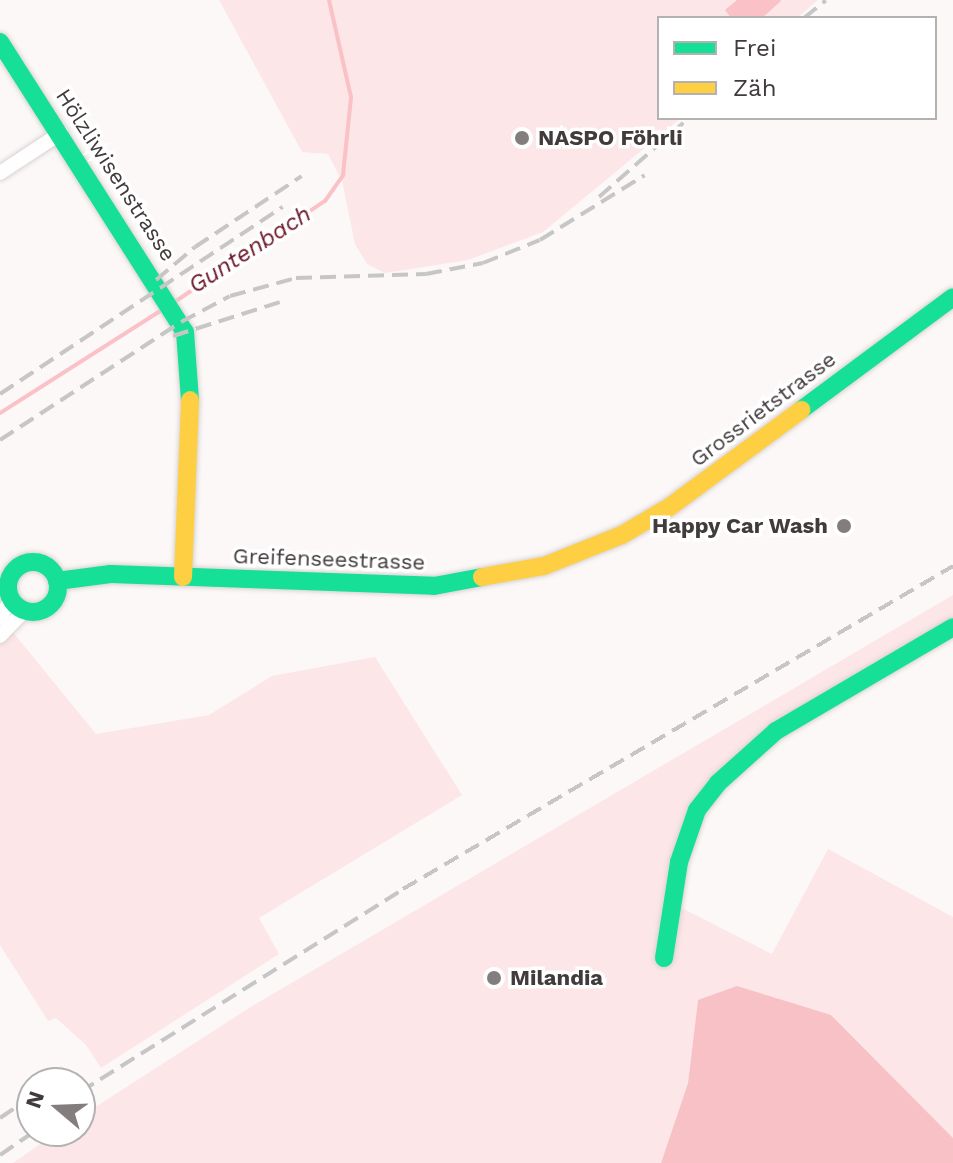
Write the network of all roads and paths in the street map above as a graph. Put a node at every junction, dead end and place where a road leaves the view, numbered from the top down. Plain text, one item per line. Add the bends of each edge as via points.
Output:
1 (0, 42) edge
2 (61, 133) junction
3 (0, 173) edge
4 (953, 297) edge
5 (594, 548) joint
6 (6, 572) edge
7 (183, 577) junction
8 (57, 581) junction
9 (18, 605) junction
10 (0, 618) edge
11 (953, 627) edge
12 (0, 636) edge
13 (664, 958) dead end

1 - 2 street, Hölzliwisenstrasse
2 - 3 street
2 - 7 street, Hölzliwisenstrasse via 177,313 188,344
4 - 5 street, Grossrietstrasse via 681,499
5 - 7 street, Greifenseestrasse via 511,575 434,586
6 - 8 street via 33,562 49,567
6 - 9 street
7 - 8 street, Greifenseestrasse via 96,575
8 - 9 street via 50,606
9 - 10 street
9 - 12 street
11 - 13 street via 776,731 718,783 697,810 679,862

